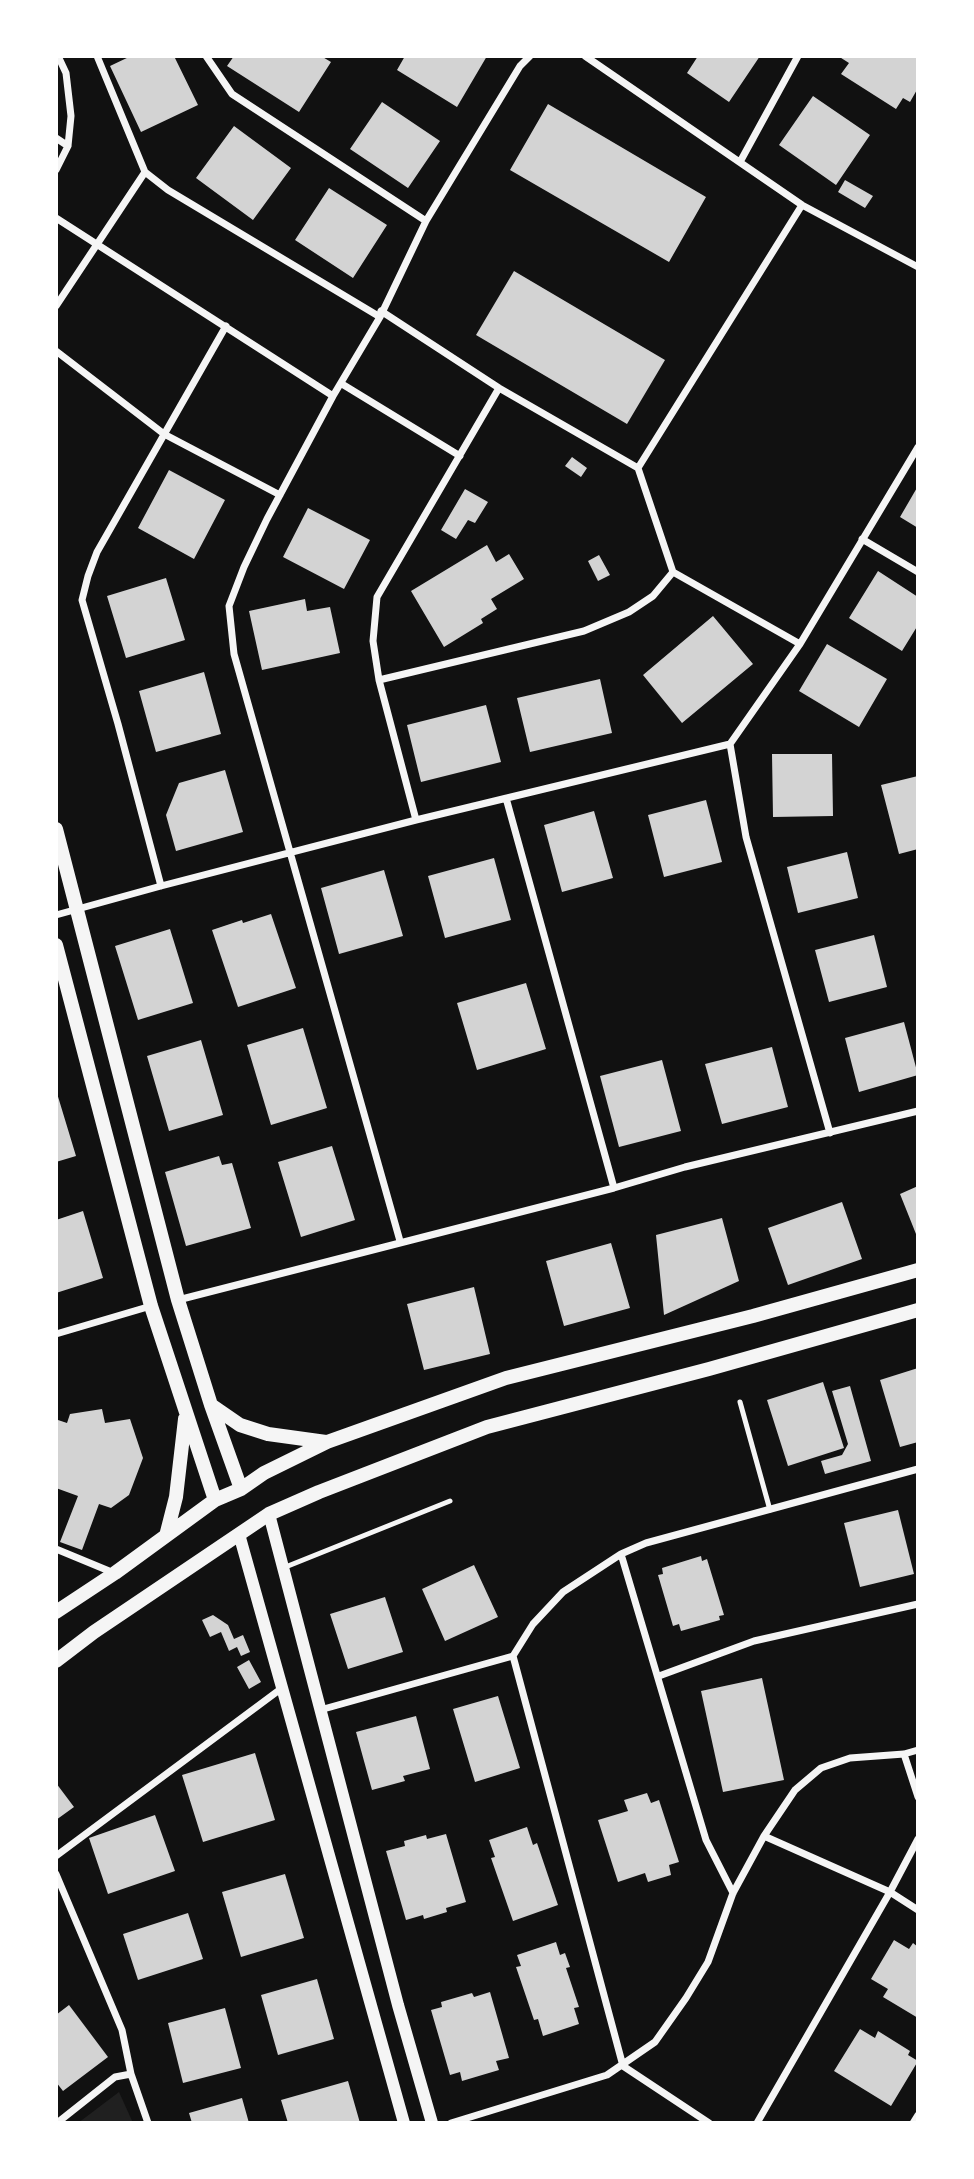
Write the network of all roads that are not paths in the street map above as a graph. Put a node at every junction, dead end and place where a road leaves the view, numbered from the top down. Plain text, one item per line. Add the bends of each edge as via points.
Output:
1 (58, 56) edge
2 (97, 56) edge
3 (206, 56) edge
4 (530, 56) edge
5 (585, 56) edge
6 (798, 56) edge
7 (56, 138) edge
8 (68, 146) junction
9 (740, 162) junction
10 (56, 170) edge
11 (145, 172) junction
12 (802, 205) junction
13 (56, 218) edge
14 (426, 221) junction
15 (97, 243) junction
16 (918, 267) edge
17 (56, 306) edge
18 (380, 314) junction
19 (226, 327) junction
20 (56, 351) edge
21 (342, 384) junction
22 (499, 388) junction
23 (333, 396) junction
24 (164, 434) junction
25 (918, 447) edge
26 (460, 456) junction
27 (638, 468) junction
28 (280, 495) junction
29 (862, 539) junction
30 (673, 572) junction
31 (918, 572) edge
32 (800, 644) junction
33 (379, 680) junction
34 (730, 744) junction
35 (506, 798) junction
36 (416, 820) junction
37 (56, 829) edge
38 (290, 852) junction
39 (161, 886) junction
40 (75, 909) junction
41 (56, 915) edge
42 (56, 945) edge
43 (918, 1111) edge
44 (830, 1133) junction
45 (614, 1188) junction
46 (400, 1241) junction
47 (918, 1270) edge
48 (178, 1300) junction
49 (151, 1306) junction
50 (918, 1310) edge
51 (56, 1334) edge
52 (740, 1402) dead end
53 (211, 1405) junction
54 (186, 1414) junction
55 (327, 1442) junction
56 (918, 1471) edge
57 (241, 1489) junction
58 (215, 1500) junction
59 (450, 1501) dead end
60 (770, 1510) junction
61 (269, 1514) junction
62 (239, 1534) junction
63 (166, 1535) junction
64 (56, 1549) edge
65 (621, 1553) junction
66 (283, 1568) junction
67 (115, 1573) junction
68 (918, 1604) edge
69 (56, 1612) edge
70 (513, 1656) junction
71 (56, 1661) edge
72 (659, 1676) junction
73 (282, 1688) junction
74 (320, 1710) junction
75 (918, 1750) edge
76 (904, 1754) junction
77 (918, 1797) edge
78 (764, 1836) junction
79 (918, 1839) edge
80 (56, 1856) edge
81 (56, 1874) edge
82 (890, 1892) junction
83 (733, 1893) junction
84 (918, 1910) edge
85 (623, 2066) junction
86 (131, 2074) junction
87 (918, 2115) edge
88 (57, 2123) edge
89 (148, 2123) edge
90 (404, 2123) edge
91 (432, 2123) edge
92 (452, 2123) edge
93 (709, 2123) edge
94 (757, 2123) edge
95 (913, 2123) edge

1 - 8 street via 66,73 71,116
2 - 11 street
3 - 14 street via 232,94
4 - 14 street
5 - 9 street
6 - 9 street
7 - 8 street
8 - 10 street
9 - 12 street
11 - 15 street
11 - 18 street via 168,190
12 - 16 street
12 - 27 street
13 - 15 street
14 - 18 street
15 - 17 street
15 - 19 street
18 - 21 street
18 - 22 street
19 - 23 street
19 - 24 street
20 - 24 street
21 - 23 street
21 - 26 street
22 - 26 street
22 - 27 street
23 - 28 street
24 - 28 street
24 - 39 street via 97,552 82,600
25 - 29 street
26 - 33 street via 377,597 373,642
27 - 30 street
28 - 38 street via 229,606 234,654
29 - 31 street
29 - 32 street
30 - 32 street
30 - 33 street via 637,607 584,631
32 - 34 street
33 - 36 street
34 - 35 street
34 - 44 street via 746,836
35 - 36 street
35 - 45 street
36 - 38 street
37 - 40 main road
38 - 39 street
38 - 46 street
39 - 40 street
40 - 41 street
40 - 48 main road
42 - 49 main road
43 - 44 street
44 - 45 street
45 - 46 street
46 - 48 street
47 - 55 main road via 506,1378
48 - 53 main road
49 - 51 street
49 - 54 main road
50 - 61 main road via 487,1427
52 - 60 lane
53 - 55 main road via 240,1425 268,1434
53 - 57 main road
54 - 58 main road
54 - 63 main road via 176,1497
55 - 57 main road
56 - 60 street
57 - 58 main road
58 - 63 main road
59 - 66 lane
60 - 65 street
61 - 62 main road
61 - 66 street
62 - 71 main road
62 - 73 street
63 - 67 main road
64 - 67 street
65 - 70 street via 563,1592 533,1623
65 - 72 street
66 - 74 street
67 - 69 main road
68 - 72 street via 754,1641
70 - 74 street
70 - 85 street
72 - 83 street via 706,1840
73 - 80 street
73 - 90 street
74 - 91 street
75 - 76 street
76 - 77 street
76 - 78 street via 850,1758 821,1768 794,1790
78 - 82 street
78 - 83 street
79 - 82 street
81 - 86 street via 122,2030
82 - 84 street
82 - 94 street
83 - 85 street via 708,1962 686,1998 655,2042
85 - 92 street
85 - 93 street
86 - 88 street via 116,2077
86 - 89 street
87 - 95 street

